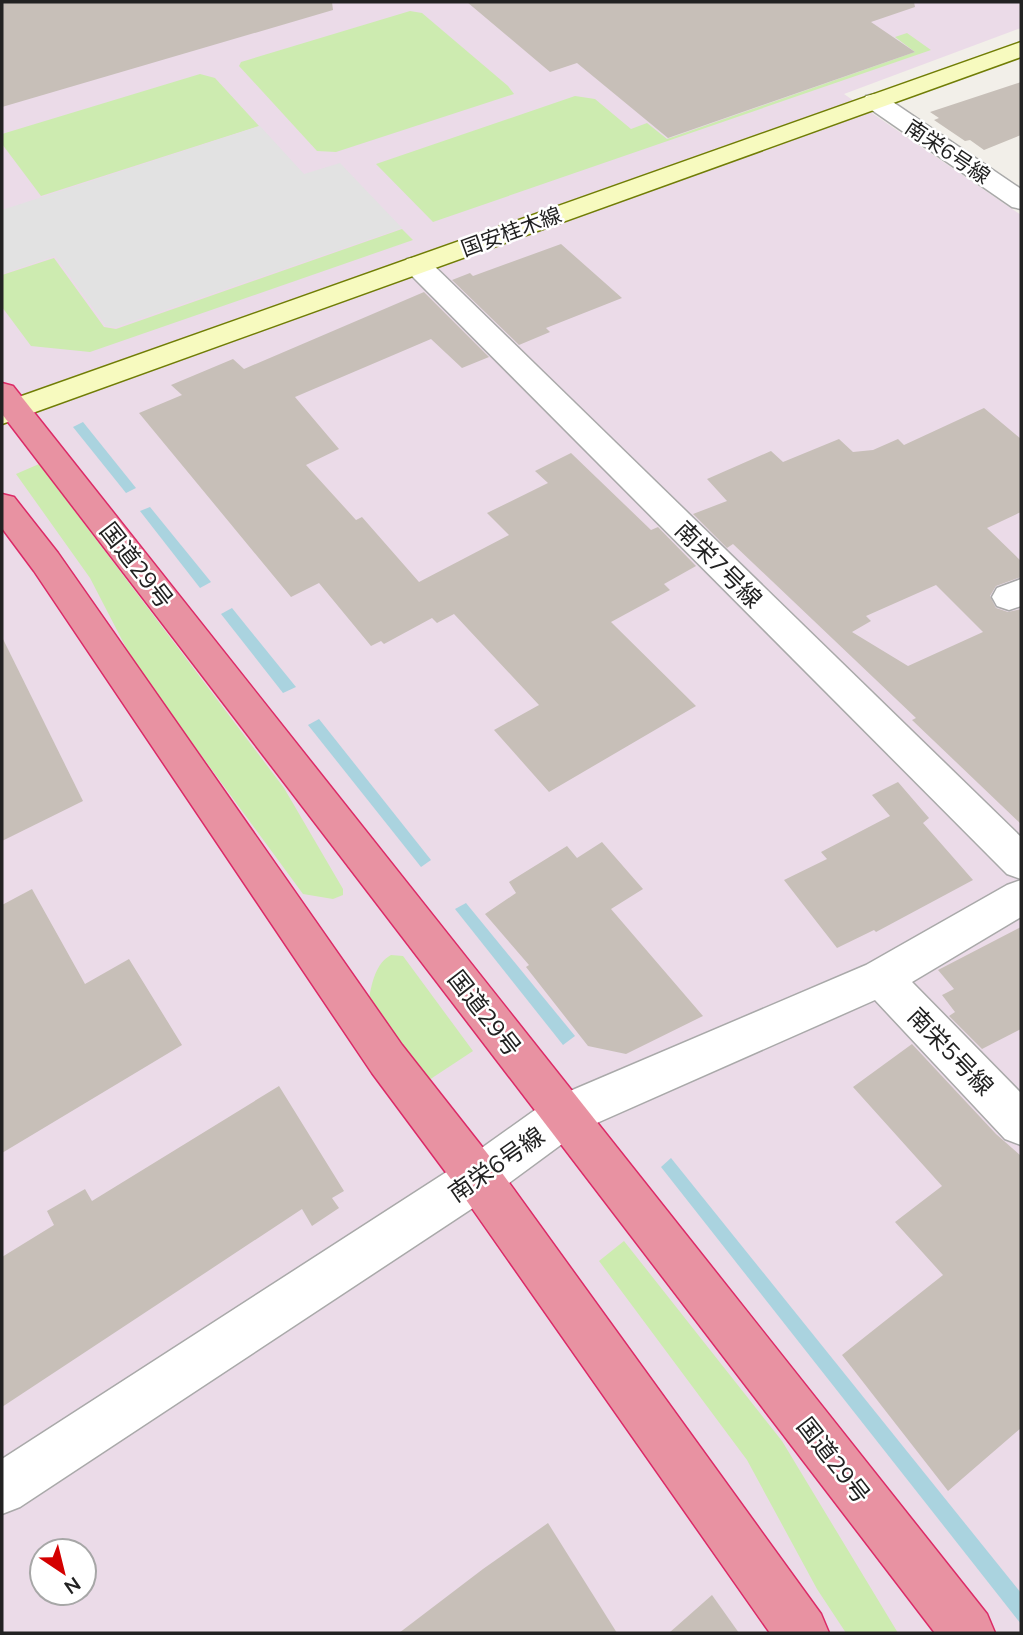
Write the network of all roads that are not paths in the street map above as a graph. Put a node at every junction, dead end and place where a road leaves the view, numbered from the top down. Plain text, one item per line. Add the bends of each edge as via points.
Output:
1 (1021, 49) edge
2 (875, 101) junction
3 (1021, 201) edge
4 (417, 265) junction
5 (6, 405) edge
6 (2, 505) edge
7 (1021, 862) edge
8 (1021, 897) edge
9 (881, 978) junction
10 (565, 1115) junction
11 (1021, 1125) edge
12 (478, 1178) junction
13 (2, 1489) edge
14 (802, 1633) edge
15 (968, 1633) edge

1 - 2 main road, 国安桂木線
2 - 3 street, 南栄6号線
2 - 4 main road, 国安桂木線
4 - 5 main road, 国安桂木線
4 - 7 street, 南栄7号線
5 - 10 highway, 国道29号
6 - 12 highway via 46,562 387,1059
8 - 9 street, 南栄6号線
9 - 10 street, 南栄6号線
9 - 11 street, 南栄5号線
10 - 12 street, 南栄6号線
10 - 15 highway, 国道29号
12 - 13 street, 南栄6号線
12 - 14 highway

